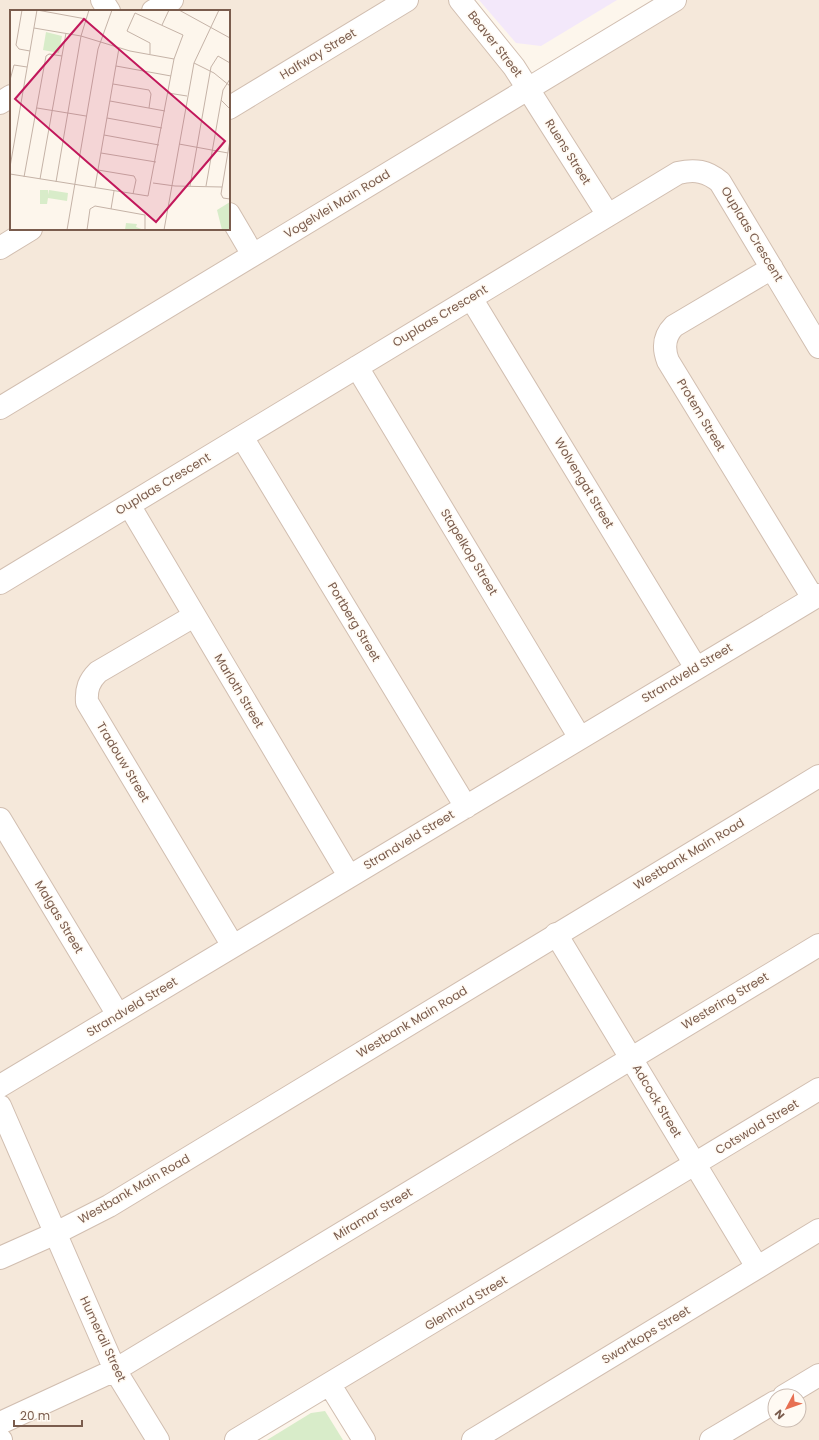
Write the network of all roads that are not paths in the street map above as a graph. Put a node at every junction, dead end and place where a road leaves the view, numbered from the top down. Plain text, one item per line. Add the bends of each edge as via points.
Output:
1 (102, 0) edge
2 (172, 0) edge
3 (408, 0) edge
4 (460, 0) edge
5 (675, 0) edge
6 (108, 10) edge
7 (155, 10) edge
8 (529, 89) junction
9 (10, 97) edge
10 (0, 103) edge
11 (230, 107) edge
12 (608, 215) junction
13 (230, 216) edge
14 (28, 230) edge
15 (0, 248) edge
16 (253, 255) junction
17 (772, 268) junction
18 (471, 298) junction
19 (819, 347) edge
20 (357, 367) junction
21 (0, 408) edge
22 (242, 437) junction
23 (129, 506) junction
24 (3, 574) edge
25 (816, 596) edge
26 (194, 616) junction
27 (696, 668) junction
28 (580, 738) junction
29 (819, 776) edge
30 (466, 807) junction
31 (0, 819) edge
32 (349, 876) junction
33 (556, 934) junction
34 (819, 945) edge
35 (233, 946) junction
36 (118, 1015) junction
37 (631, 1058) junction
38 (0, 1086) edge
39 (819, 1089) edge
40 (0, 1106) edge
41 (695, 1164) junction
42 (819, 1230) edge
43 (56, 1233) junction
44 (0, 1258) edge
45 (757, 1267) junction
46 (115, 1370) junction
47 (819, 1375) edge
48 (330, 1385) junction
49 (797, 1388) edge
50 (767, 1407) edge
51 (0, 1423) edge
52 (158, 1440) edge
53 (236, 1440) edge
54 (364, 1440) edge
55 (473, 1440) edge
56 (711, 1440) edge

1 - 6 street
2 - 7 street
3 - 11 street, Halfway Street
4 - 8 street, Beaver Street
5 - 8 street, Vogelvlei Main Road
8 - 12 street, Ruens Street
8 - 16 street, Vogelvlei Main Road
9 - 10 street
12 - 17 street, Ouplaas Crescent via 678,173 705,173 713,176 725,189
12 - 18 street, Ouplaas Crescent
13 - 16 street
14 - 15 street
16 - 21 street, Vogelvlei Main Road
17 - 19 street, Ouplaas Crescent
17 - 25 street, Protem Street via 674,326 667,336 665,353
18 - 20 street, Ouplaas Crescent
18 - 27 street, Wolvengat Street
20 - 22 street, Ouplaas Crescent
20 - 28 street, Stapelkop Street
22 - 23 street, Ouplaas Crescent
22 - 30 street, Portberg Street
23 - 24 street, Ouplaas Crescent
23 - 26 street, Marloth Street
25 - 27 street, Strandveld Street
26 - 32 street, Marloth Street
26 - 35 street, Tradouw Street via 98,672 88,685 87,702
27 - 28 street, Strandveld Street
28 - 30 street, Strandveld Street
29 - 33 street, Westbank Main Road
30 - 32 street, Strandveld Street
31 - 36 street, Malgas Street
32 - 35 street, Strandveld Street
33 - 37 street, Adcock Street
33 - 43 street, Westbank Main Road via 109,1206
34 - 37 street, Westering Street
35 - 36 street, Strandveld Street
36 - 38 street, Strandveld Street
37 - 41 street, Adcock Street
37 - 46 street, Miramar Street
39 - 41 street, Cotswold Street
40 - 43 street
41 - 45 street, Adcock Street
41 - 48 street, Glenhurd Street
42 - 45 street, Swartkops Street
43 - 44 street, Westbank Main Road
43 - 46 street, Humerail Street
45 - 55 street, Swartkops Street
46 - 51 street, Miramar Street
46 - 52 street, Humerail Street
47 - 49 street
48 - 53 street, Glenhurd Street
48 - 54 street
50 - 56 street

